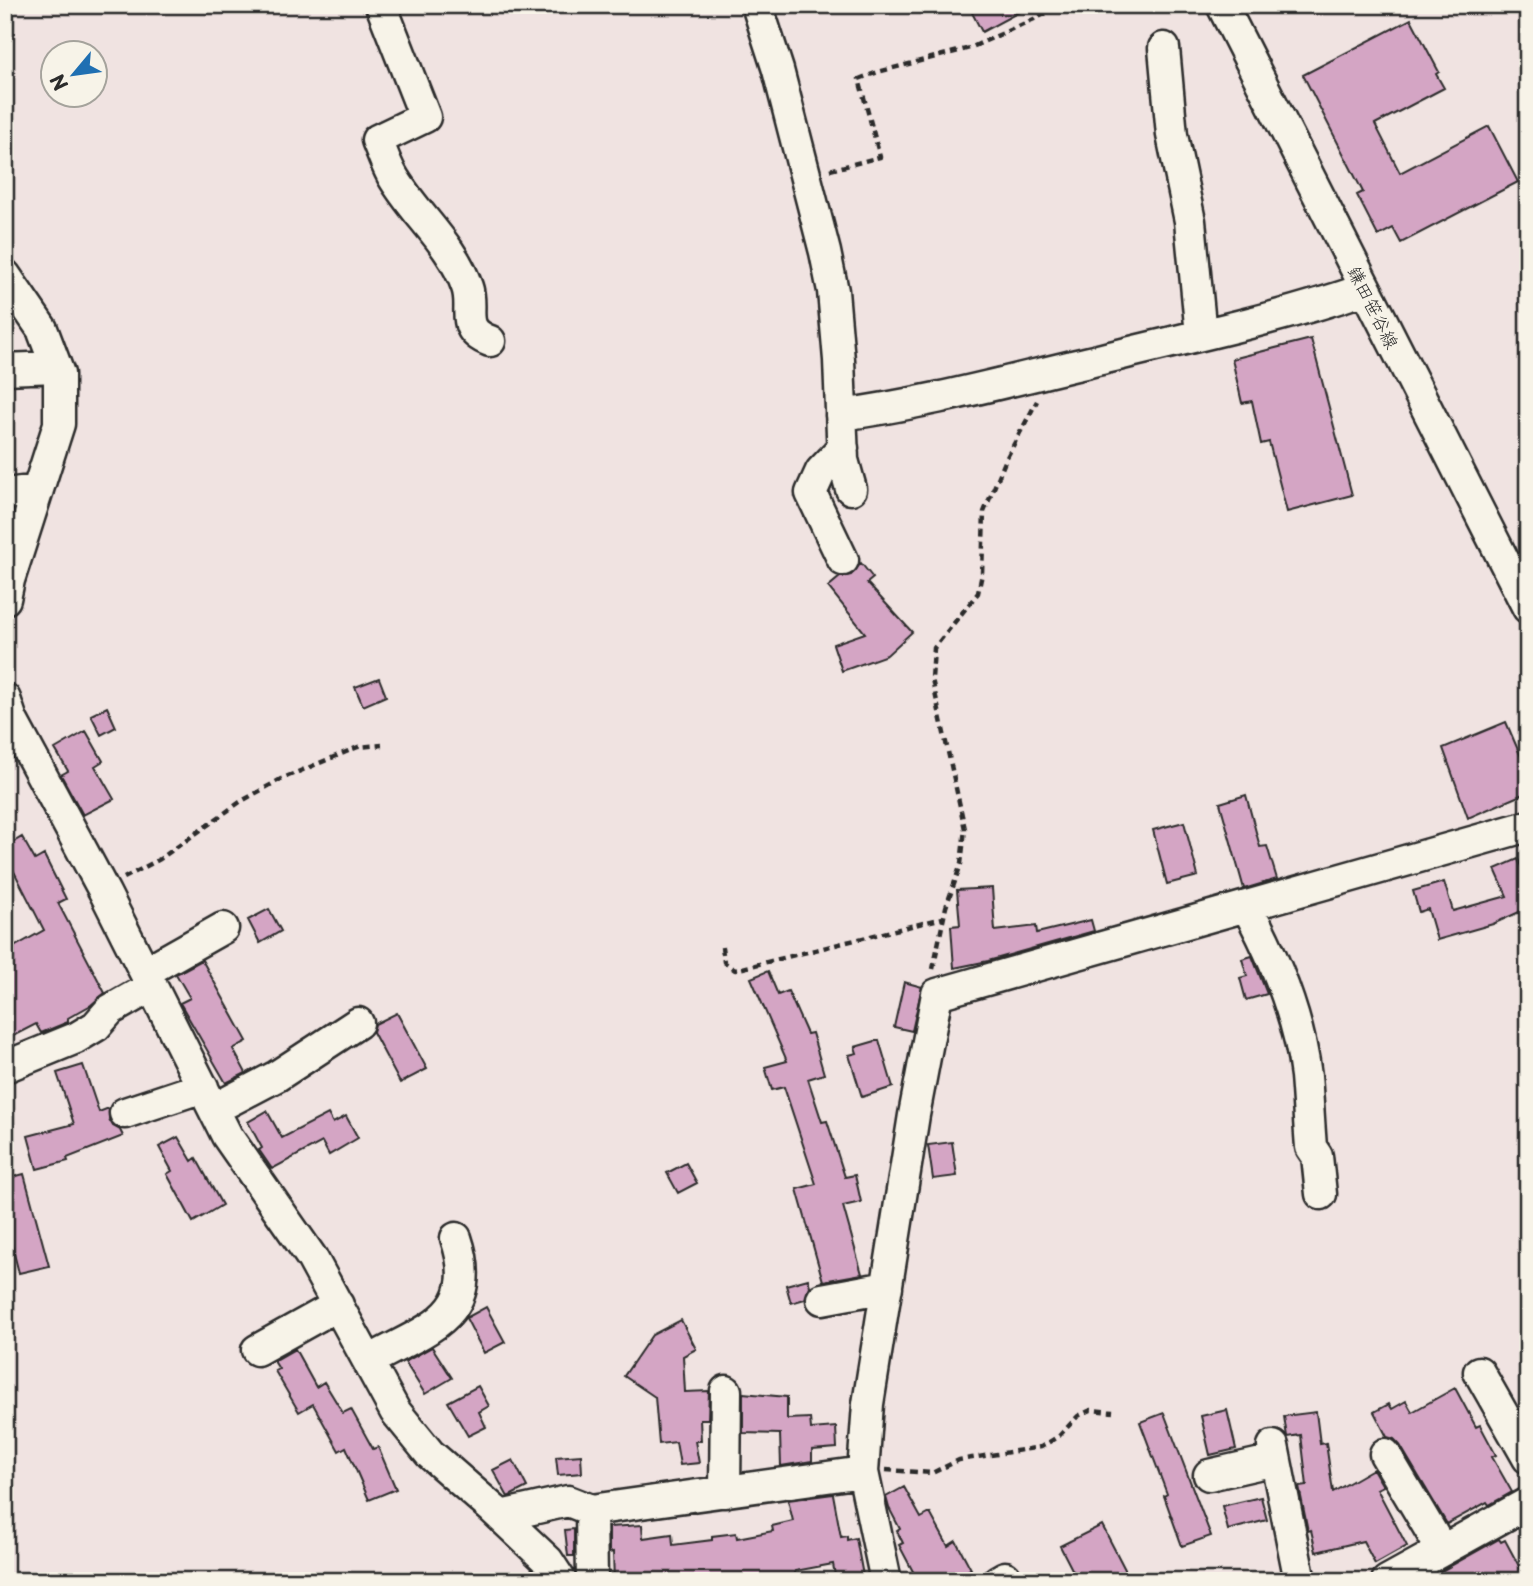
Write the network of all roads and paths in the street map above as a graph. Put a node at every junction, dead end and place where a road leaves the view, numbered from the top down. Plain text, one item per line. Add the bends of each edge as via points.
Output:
1 (381, 5) edge
2 (757, 5) edge
3 (1065, 5) edge
4 (1222, 5) edge
5 (1164, 48) dead end
6 (805, 176) junction
7 (5, 275) edge
8 (1365, 289) junction
9 (1200, 335) junction
10 (489, 341) dead end
11 (56, 367) junction
12 (5, 369) edge
13 (1050, 371) junction
14 (842, 415) junction
15 (843, 448) junction
16 (851, 489) dead end
17 (38, 490) junction
18 (5, 494) edge
19 (843, 559) dead end
20 (1519, 569) edge
21 (5, 599) edge
22 (1528, 608) edge
23 (5, 699) edge
24 (382, 745) dead end
25 (1528, 826) edge
26 (103, 890) junction
27 (1247, 907) junction
28 (943, 918) junction
29 (223, 929) dead end
30 (722, 947) dead end
31 (148, 979) junction
32 (937, 994) junction
33 (358, 1023) dead end
34 (5, 1067) edge
35 (209, 1098) junction
36 (125, 1113) dead end
37 (1321, 1194) dead end
38 (456, 1238) dead end
39 (887, 1287) junction
40 (822, 1298) dead end
41 (338, 1305) junction
42 (257, 1350) dead end
43 (369, 1361) junction
44 (1479, 1373) dead end
45 (726, 1391) dead end
46 (1113, 1412) dead end
47 (1385, 1454) dead end
48 (1528, 1458) edge
49 (863, 1472) junction
50 (1209, 1475) dead end
51 (725, 1492) junction
52 (1528, 1503) edge
53 (591, 1510) junction
54 (501, 1516) junction
55 (1442, 1550) junction
56 (66, 1581) edge
57 (126, 1581) edge
58 (561, 1581) edge
59 (592, 1581) edge
60 (886, 1581) edge
61 (1300, 1581) edge
62 (1387, 1581) edge

1 - 10 street via 425,117 377,140 392,175 456,263 468,289 470,325
2 - 6 street
3 - 6 path via 970,48 859,79 880,157
4 - 8 street, 鎌田笹谷線
5 - 9 street via 1172,135 1191,232
6 - 14 street via 832,291
7 - 11 street via 42,330
8 - 9 street
8 - 20 street, 鎌田笹谷線
9 - 13 street
11 - 12 street
11 - 17 street via 59,425
13 - 14 street via 902,407
13 - 28 path via 984,512 978,593 934,648 932,679 965,829 961,864
14 - 15 street
15 - 16 street
15 - 19 street via 821,471 811,493
17 - 18 street
17 - 21 street
20 - 22 street, 鎌田笹谷線
23 - 26 street
24 - 26 path via 358,747 281,779 160,859
25 - 27 street
26 - 31 street
27 - 32 street
27 - 37 street via 1288,998 1306,1074 1311,1147 1317,1156
28 - 30 path via 735,970 724,962
28 - 32 path via 932,966
29 - 31 street
31 - 34 street via 96,1026
31 - 35 street
32 - 39 street
33 - 35 street via 277,1076
35 - 36 street
35 - 41 street via 227,1136 312,1258
38 - 43 street via 464,1277 453,1310
39 - 40 street
39 - 49 street via 868,1404
41 - 42 street
41 - 43 street
43 - 54 street via 395,1411 430,1454
44 - 48 street
45 - 51 street
46 - 49 path via 1091,1410 1078,1416 1041,1447 959,1461 932,1473
47 - 55 street
49 - 51 street
49 - 60 street
50 - 61 street via 1274,1453
51 - 53 street
52 - 55 street
53 - 54 street via 568,1501
53 - 59 street
54 - 58 street via 548,1561
55 - 62 street
56 - 57 path

